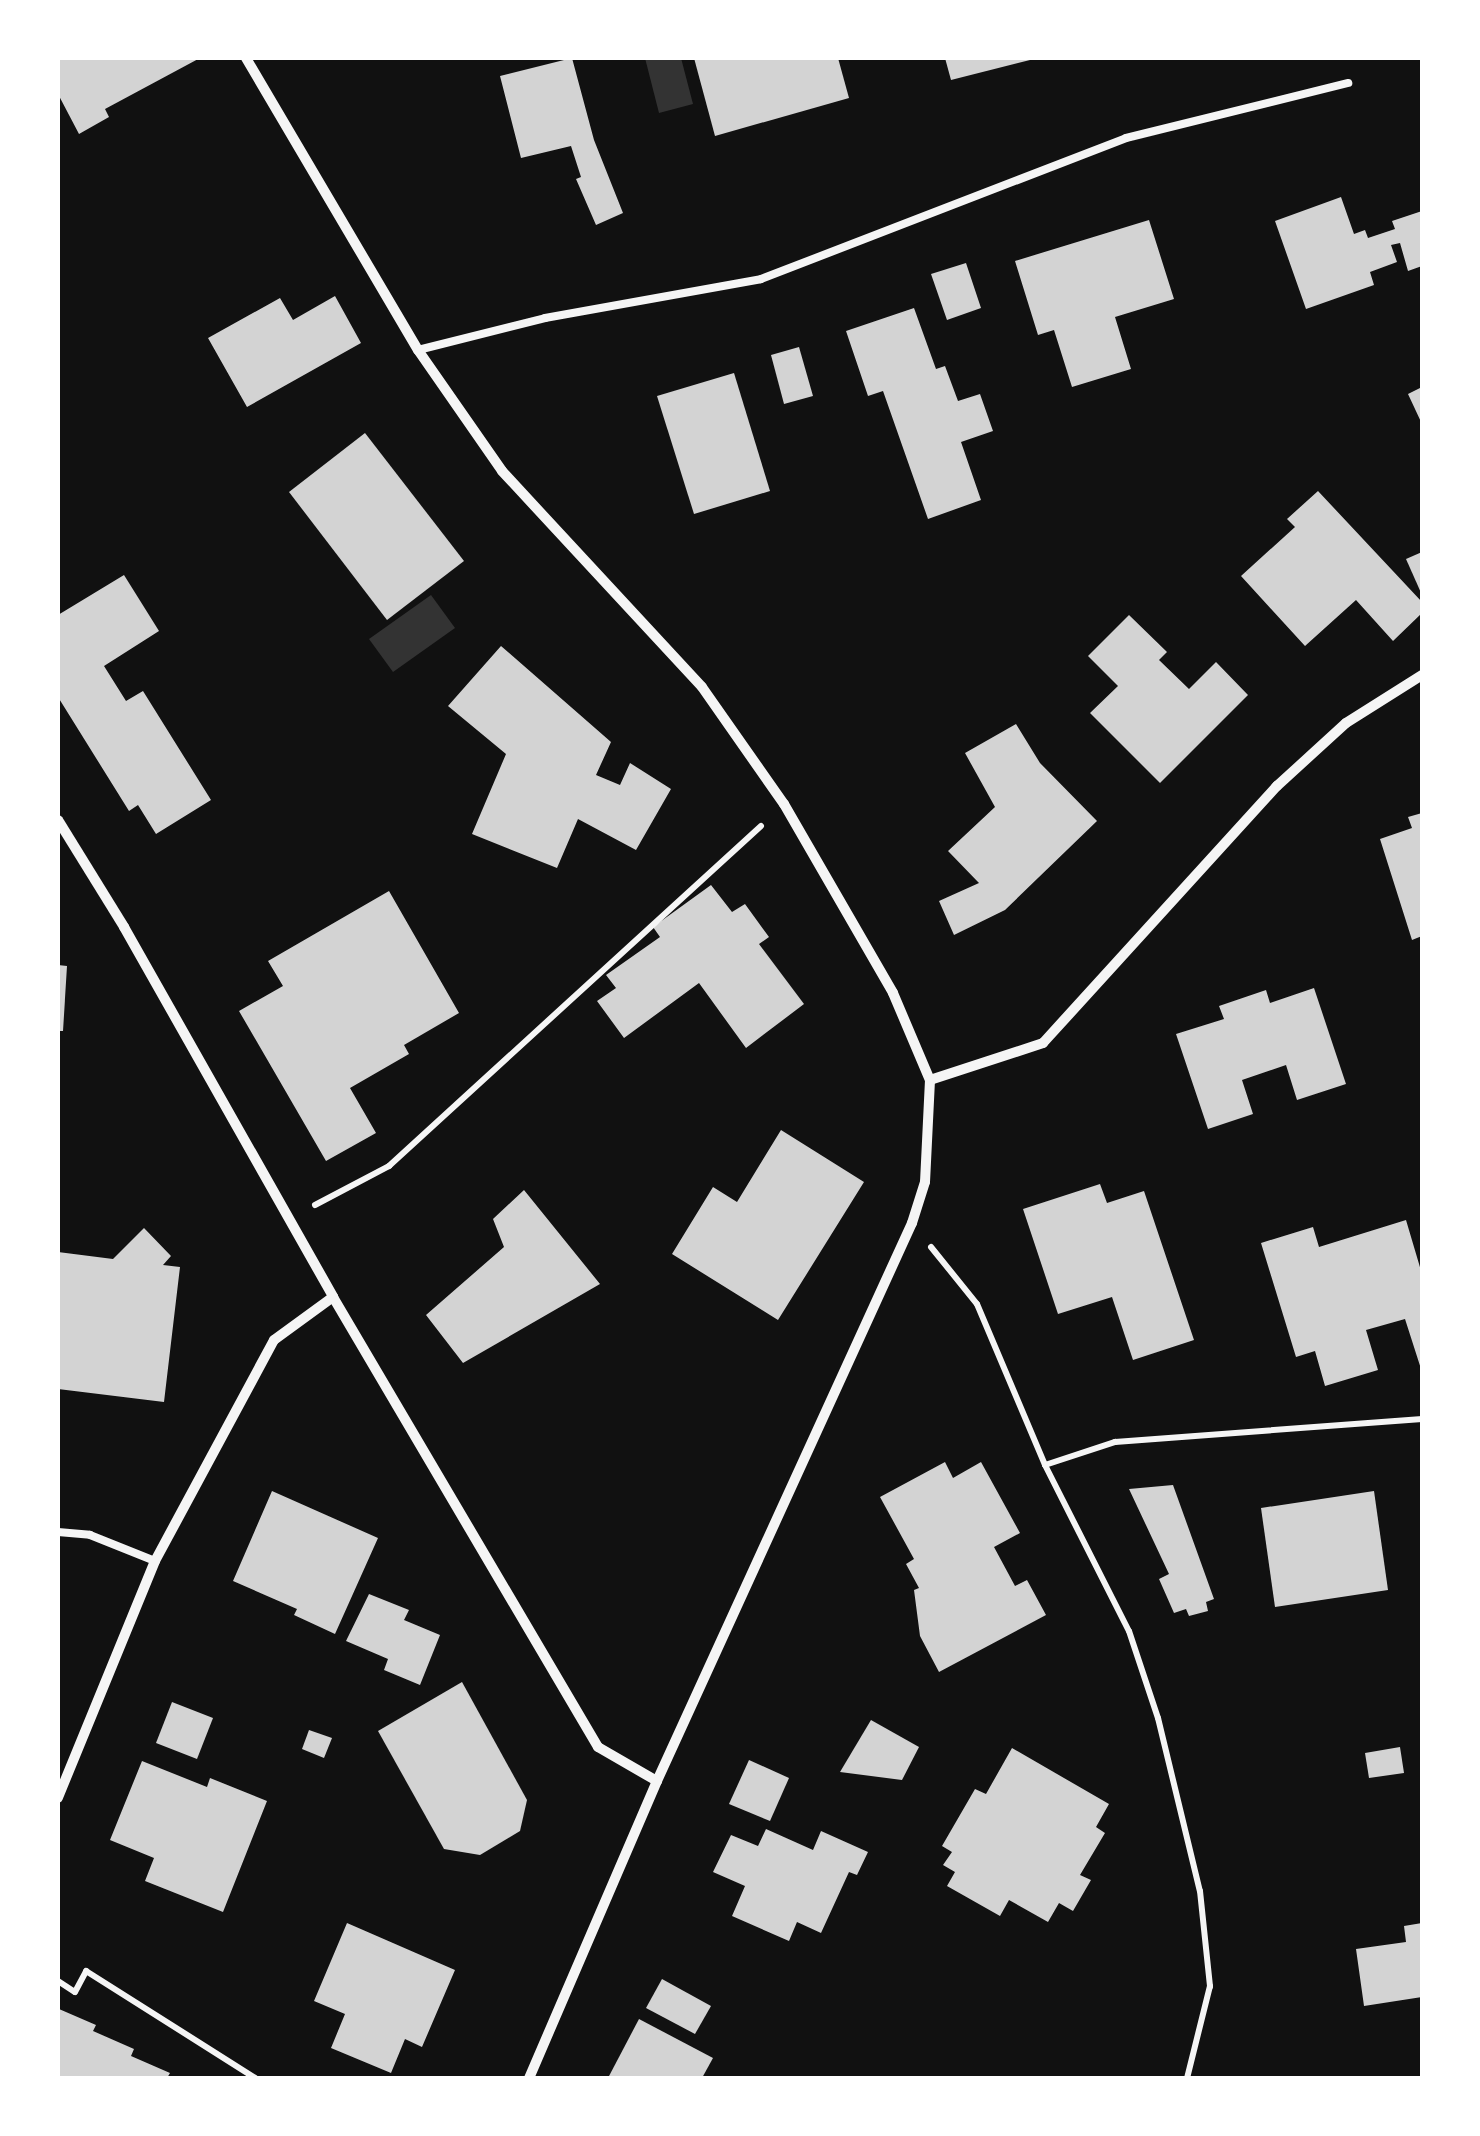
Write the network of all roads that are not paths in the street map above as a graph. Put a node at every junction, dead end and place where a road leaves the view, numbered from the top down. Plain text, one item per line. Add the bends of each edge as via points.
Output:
1 (246, 58) edge
2 (1348, 83) dead end
3 (418, 350) junction
4 (1422, 675) edge
5 (58, 820) edge
6 (930, 1080) junction
7 (333, 1297) junction
8 (58, 1532) edge
9 (155, 1561) junction
10 (657, 1781) junction
11 (58, 1798) edge
12 (529, 2078) edge

1 - 3 street
2 - 3 lane via 1126,138 761,280 544,318
3 - 6 street via 502,471 702,686 784,804 893,992
4 - 6 street via 1346,723 1278,786 1042,1043
5 - 7 street
6 - 10 street via 925,1182 912,1222
7 - 9 street via 274,1340
7 - 10 street via 598,1747
8 - 9 lane via 90,1535
9 - 11 street
10 - 12 street

